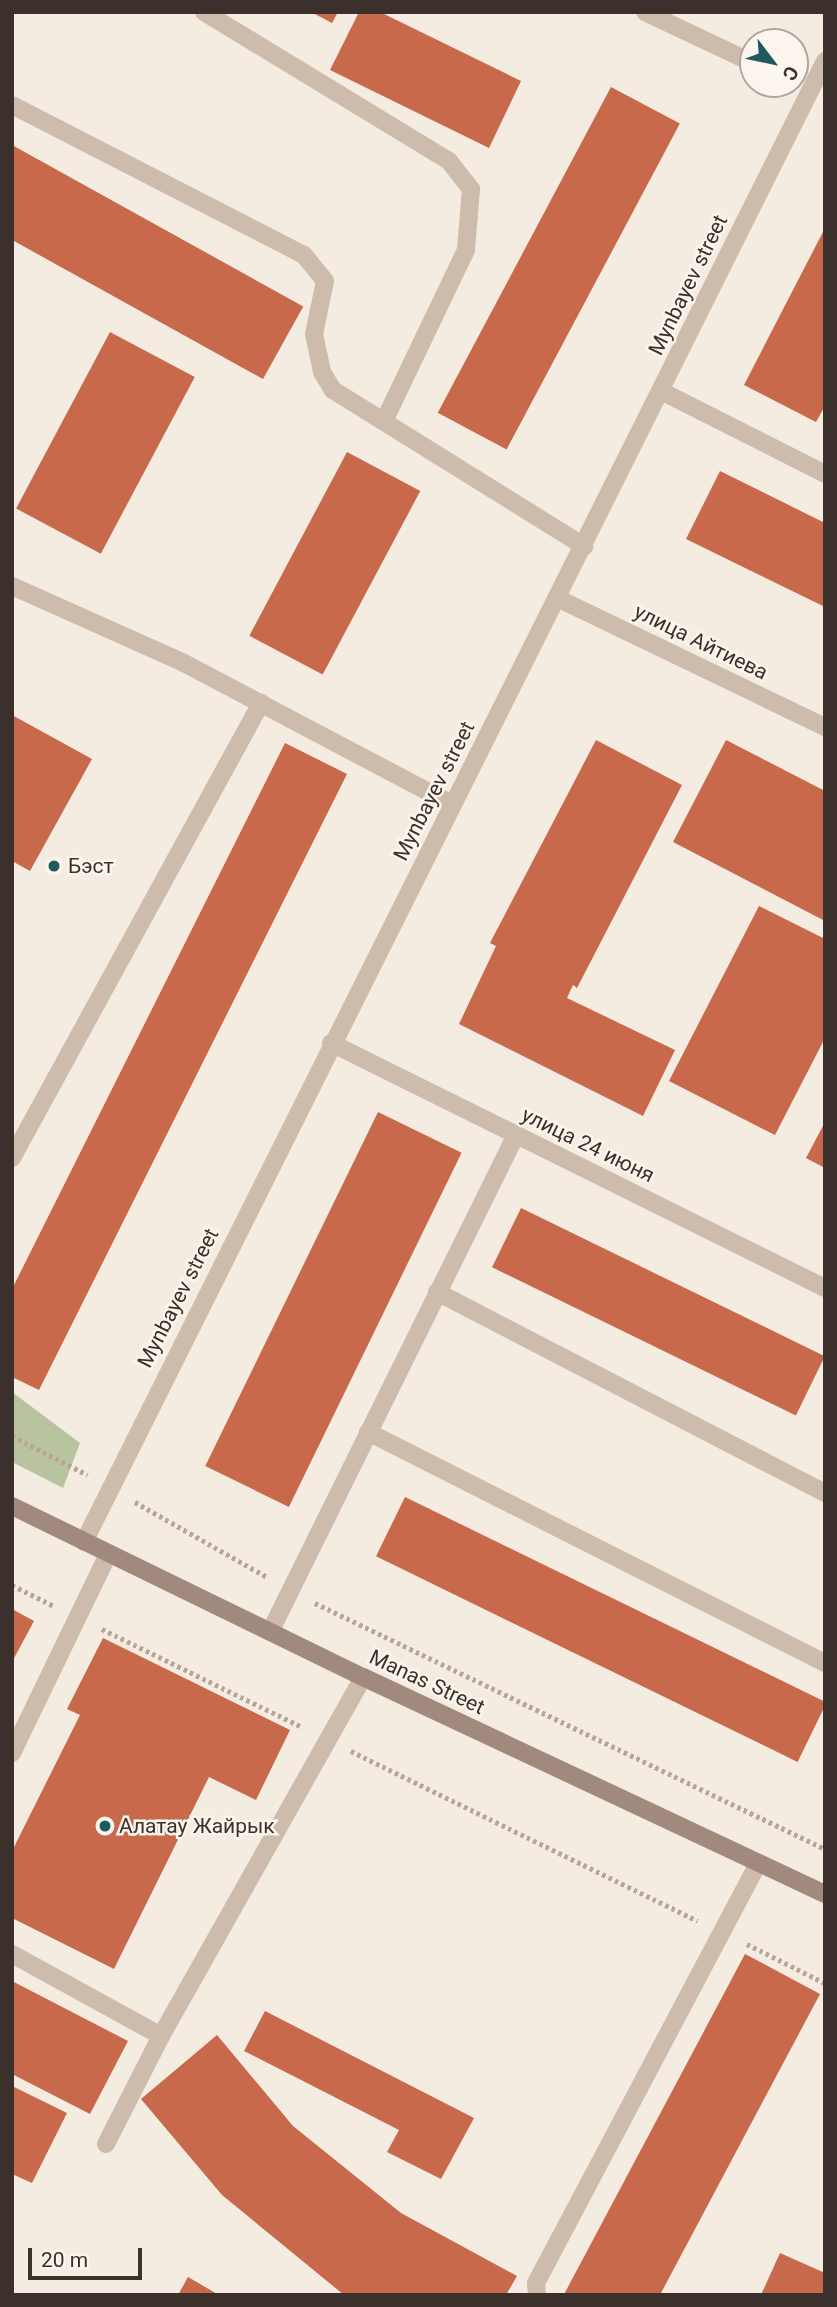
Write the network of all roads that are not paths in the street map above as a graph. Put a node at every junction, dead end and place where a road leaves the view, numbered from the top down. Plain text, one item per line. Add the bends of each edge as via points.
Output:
1 (204, 12) edge
2 (645, 12) edge
3 (739, 56) edge
4 (825, 61) edge
5 (809, 79) edge
6 (797, 98) edge
7 (12, 105) edge
8 (661, 391) junction
9 (384, 421) junction
10 (825, 474) edge
11 (584, 546) junction
12 (12, 586) edge
13 (557, 598) junction
14 (261, 703) junction
15 (825, 727) edge
16 (453, 805) junction
17 (331, 1043) junction
18 (516, 1135) junction
19 (12, 1158) edge
20 (825, 1288) edge
21 (437, 1293) junction
22 (368, 1432) junction
23 (825, 1493) edge
24 (12, 1506) edge
25 (84, 1542) junction
26 (108, 1554) junction
27 (270, 1632) junction
28 (825, 1663) edge
29 (363, 1677) junction
30 (12, 1753) edge
31 (758, 1863) junction
32 (825, 1894) edge
33 (12, 1954) edge
34 (161, 2036) junction
35 (106, 2144) dead end
36 (537, 2295) edge

1 - 9 street via 449,161 471,189 466,250
2 - 3 street
4 - 5 street, Mynbayev street
6 - 8 street, Mynbayev street
7 - 9 street via 304,255 325,281 314,334 322,373 333,390
8 - 10 street
8 - 11 street, Mynbayev street
9 - 11 street
11 - 13 street, Mynbayev street
12 - 14 street
13 - 15 street, улица Айтиева
13 - 16 street, Mynbayev street
14 - 16 street
14 - 19 street
16 - 17 street, Mynbayev street
17 - 18 street, улица 24 июня
17 - 25 street, Mynbayev street
18 - 20 street, улица 24 июня
18 - 21 street
21 - 22 street
21 - 23 street
22 - 27 street
22 - 28 street
24 - 25 street, Manas Street
25 - 26 street, Manas Street
26 - 27 street, Manas Street
26 - 30 street
27 - 29 street, Manas Street
29 - 31 street, Manas Street
29 - 34 street
31 - 32 street, Manas Street
31 - 36 street via 536,2284
33 - 34 street
34 - 35 street

